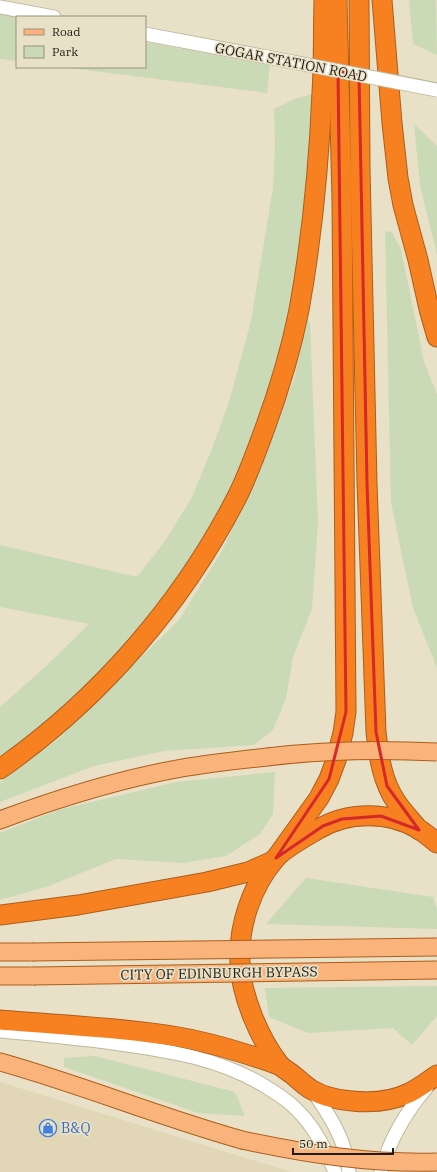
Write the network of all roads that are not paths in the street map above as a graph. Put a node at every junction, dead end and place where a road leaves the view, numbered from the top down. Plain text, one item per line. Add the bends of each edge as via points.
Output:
1 (324, 0) edge
2 (337, 0) edge
3 (359, 0) edge
4 (382, 0) edge
5 (0, 7) edge
6 (49, 16) edge
7 (146, 34) edge
8 (437, 90) edge
9 (437, 337) edge
10 (437, 752) edge
11 (0, 769) edge
12 (0, 820) edge
13 (419, 830) junction
14 (437, 843) edge
15 (275, 859) junction
16 (0, 915) edge
17 (437, 947) edge
18 (0, 952) edge
19 (437, 970) edge
20 (0, 976) edge
21 (0, 1020) edge
22 (0, 1031) edge
23 (0, 1062) edge
24 (279, 1065) junction
25 (437, 1075) edge
26 (312, 1090) junction
27 (437, 1162) edge
28 (335, 1172) edge
29 (349, 1172) edge
30 (381, 1172) edge

1 - 11 highway via 322,92 315,199 299,310 275,401 257,451 239,492 194,570 139,642 88,697
2 - 15 highway via 342,201 346,712 343,733 329,779 319,798
3 - 13 highway via 367,475 376,732 380,763 387,786
4 - 9 highway via 398,178
5 - 6 street
7 - 8 street, GOGAR STATION ROAD, bridge
10 - 12 main road, bridge via 306,752 183,768 54,801
13 - 14 highway
13 - 15 highway via 396,819 381,816 342,819 323,826
15 - 16 highway via 248,872 207,882 78,905
15 - 24 highway via 257,885 246,913 240,964 245,994 252,1014
17 - 18 main road, CITY OF EDINBURGH BYPASS, bridge
19 - 20 main road, CITY OF EDINBURGH BYPASS, bridge
21 - 24 highway via 174,1036 225,1048
22 - 28 street via 152,1048 199,1058 239,1071 260,1082 295,1107 321,1140
23 - 27 main road, bridge via 50,1076 202,1129 242,1140 338,1158
24 - 26 highway
25 - 26 highway via 408,1093 381,1100 342,1100
25 - 30 street via 405,1116 388,1149
26 - 29 street via 338,1132

